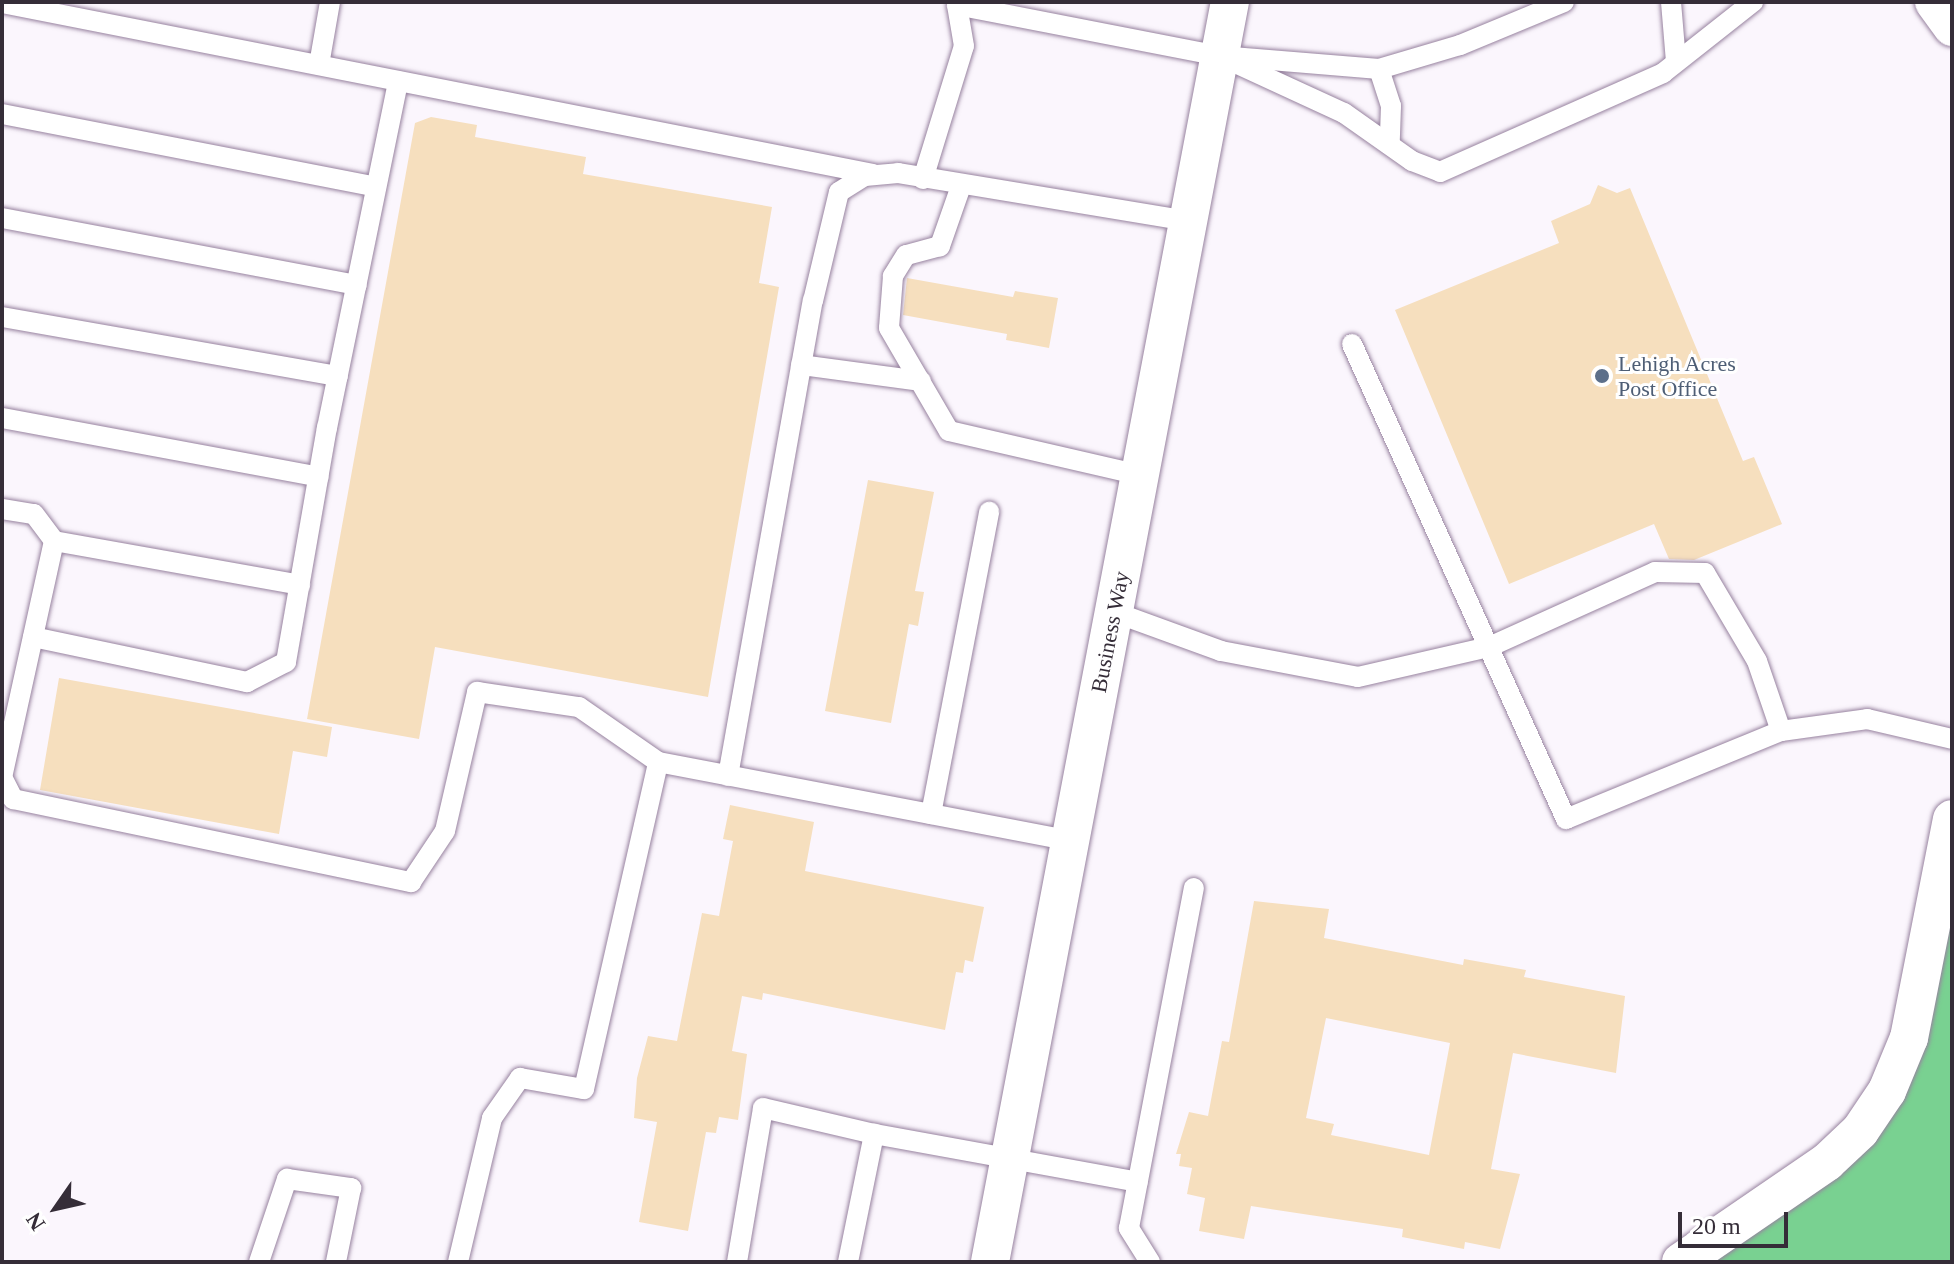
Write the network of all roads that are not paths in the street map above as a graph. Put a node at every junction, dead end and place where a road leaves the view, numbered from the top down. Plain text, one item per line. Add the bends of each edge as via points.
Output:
1 (330, 2) edge
2 (1230, 2) edge
3 (1564, 2) edge
4 (1671, 2) edge
5 (1753, 2) edge
6 (1934, 2) edge
7 (2, 3) edge
8 (953, 3) edge
9 (1952, 27) edge
10 (1220, 56) junction
11 (1676, 62) junction
12 (319, 65) junction
13 (1379, 69) junction
14 (398, 81) junction
15 (2, 114) edge
16 (1390, 141) junction
17 (878, 175) junction
18 (923, 179) junction
19 (961, 186) junction
20 (376, 187) junction
21 (2, 218) edge
22 (1188, 221) junction
23 (357, 285) junction
24 (2, 317) edge
25 (1352, 344) dead end
26 (801, 365) junction
27 (338, 376) junction
28 (921, 381) junction
29 (2, 418) edge
30 (1140, 475) junction
31 (319, 477) junction
32 (2, 509) edge
33 (989, 512) dead end
34 (54, 541) junction
35 (300, 585) junction
36 (1114, 612) junction
37 (33, 637) junction
38 (1489, 647) junction
39 (1781, 731) junction
40 (1952, 739) edge
41 (658, 762) junction
42 (728, 776) junction
43 (2, 777) edge
44 (7, 799) edge
45 (931, 814) junction
46 (1952, 819) edge
47 (1071, 841) junction
48 (1194, 888) dead end
49 (874, 1134) junction
50 (1010, 1156) junction
51 (1138, 1182) junction
52 (259, 1262) edge
53 (336, 1262) edge
54 (458, 1262) edge
55 (737, 1262) edge
56 (848, 1262) edge
57 (990, 1262) edge
58 (1150, 1262) edge
59 (1681, 1262) edge

1 - 12 lane
2 - 10 street, Business Way
3 - 13 lane via 1460,45
4 - 11 lane
5 - 11 lane
6 - 9 street
7 - 12 lane
8 - 10 lane
8 - 18 lane via 964,46
10 - 13 lane
10 - 16 lane via 1344,113
10 - 22 street, Business Way
11 - 16 lane via 1663,73 1461,167 1440,172 1412,161
12 - 14 lane
13 - 16 lane via 1391,106
14 - 17 lane
14 - 20 lane
15 - 20 lane
17 - 18 lane
17 - 26 lane via 865,176 839,192
18 - 19 lane
19 - 22 lane
19 - 28 lane via 940,246 906,255 893,276 889,328
20 - 23 lane
21 - 23 lane
22 - 30 street, Business Way
23 - 27 lane
24 - 27 lane
25 - 38 lane
26 - 28 lane
26 - 42 lane
27 - 31 lane
28 - 30 lane via 949,431
29 - 31 lane
30 - 36 street, Business Way
31 - 35 lane
32 - 34 lane via 34,514
33 - 45 lane
34 - 35 lane
34 - 37 lane
35 - 37 lane via 286,662 247,682
36 - 38 lane via 1221,651 1358,677
36 - 47 street, Business Way
37 - 43 lane
38 - 39 lane via 1655,572 1705,573 1757,661
38 - 39 lane via 1566,819
39 - 40 lane via 1867,719
41 - 42 lane
41 - 44 lane via 579,707 477,692 445,831 411,882
41 - 54 lane via 584,1089 520,1078 492,1118
42 - 45 lane
43 - 44 lane
45 - 47 lane
46 - 59 street via 1909,1038 1887,1091 1860,1131 1827,1162
47 - 50 street, Business Way
48 - 51 lane
49 - 50 lane
49 - 55 lane via 763,1108
49 - 56 lane
50 - 51 lane
50 - 57 street, Business Way
51 - 58 lane via 1129,1228
52 - 53 lane via 287,1179 351,1188

